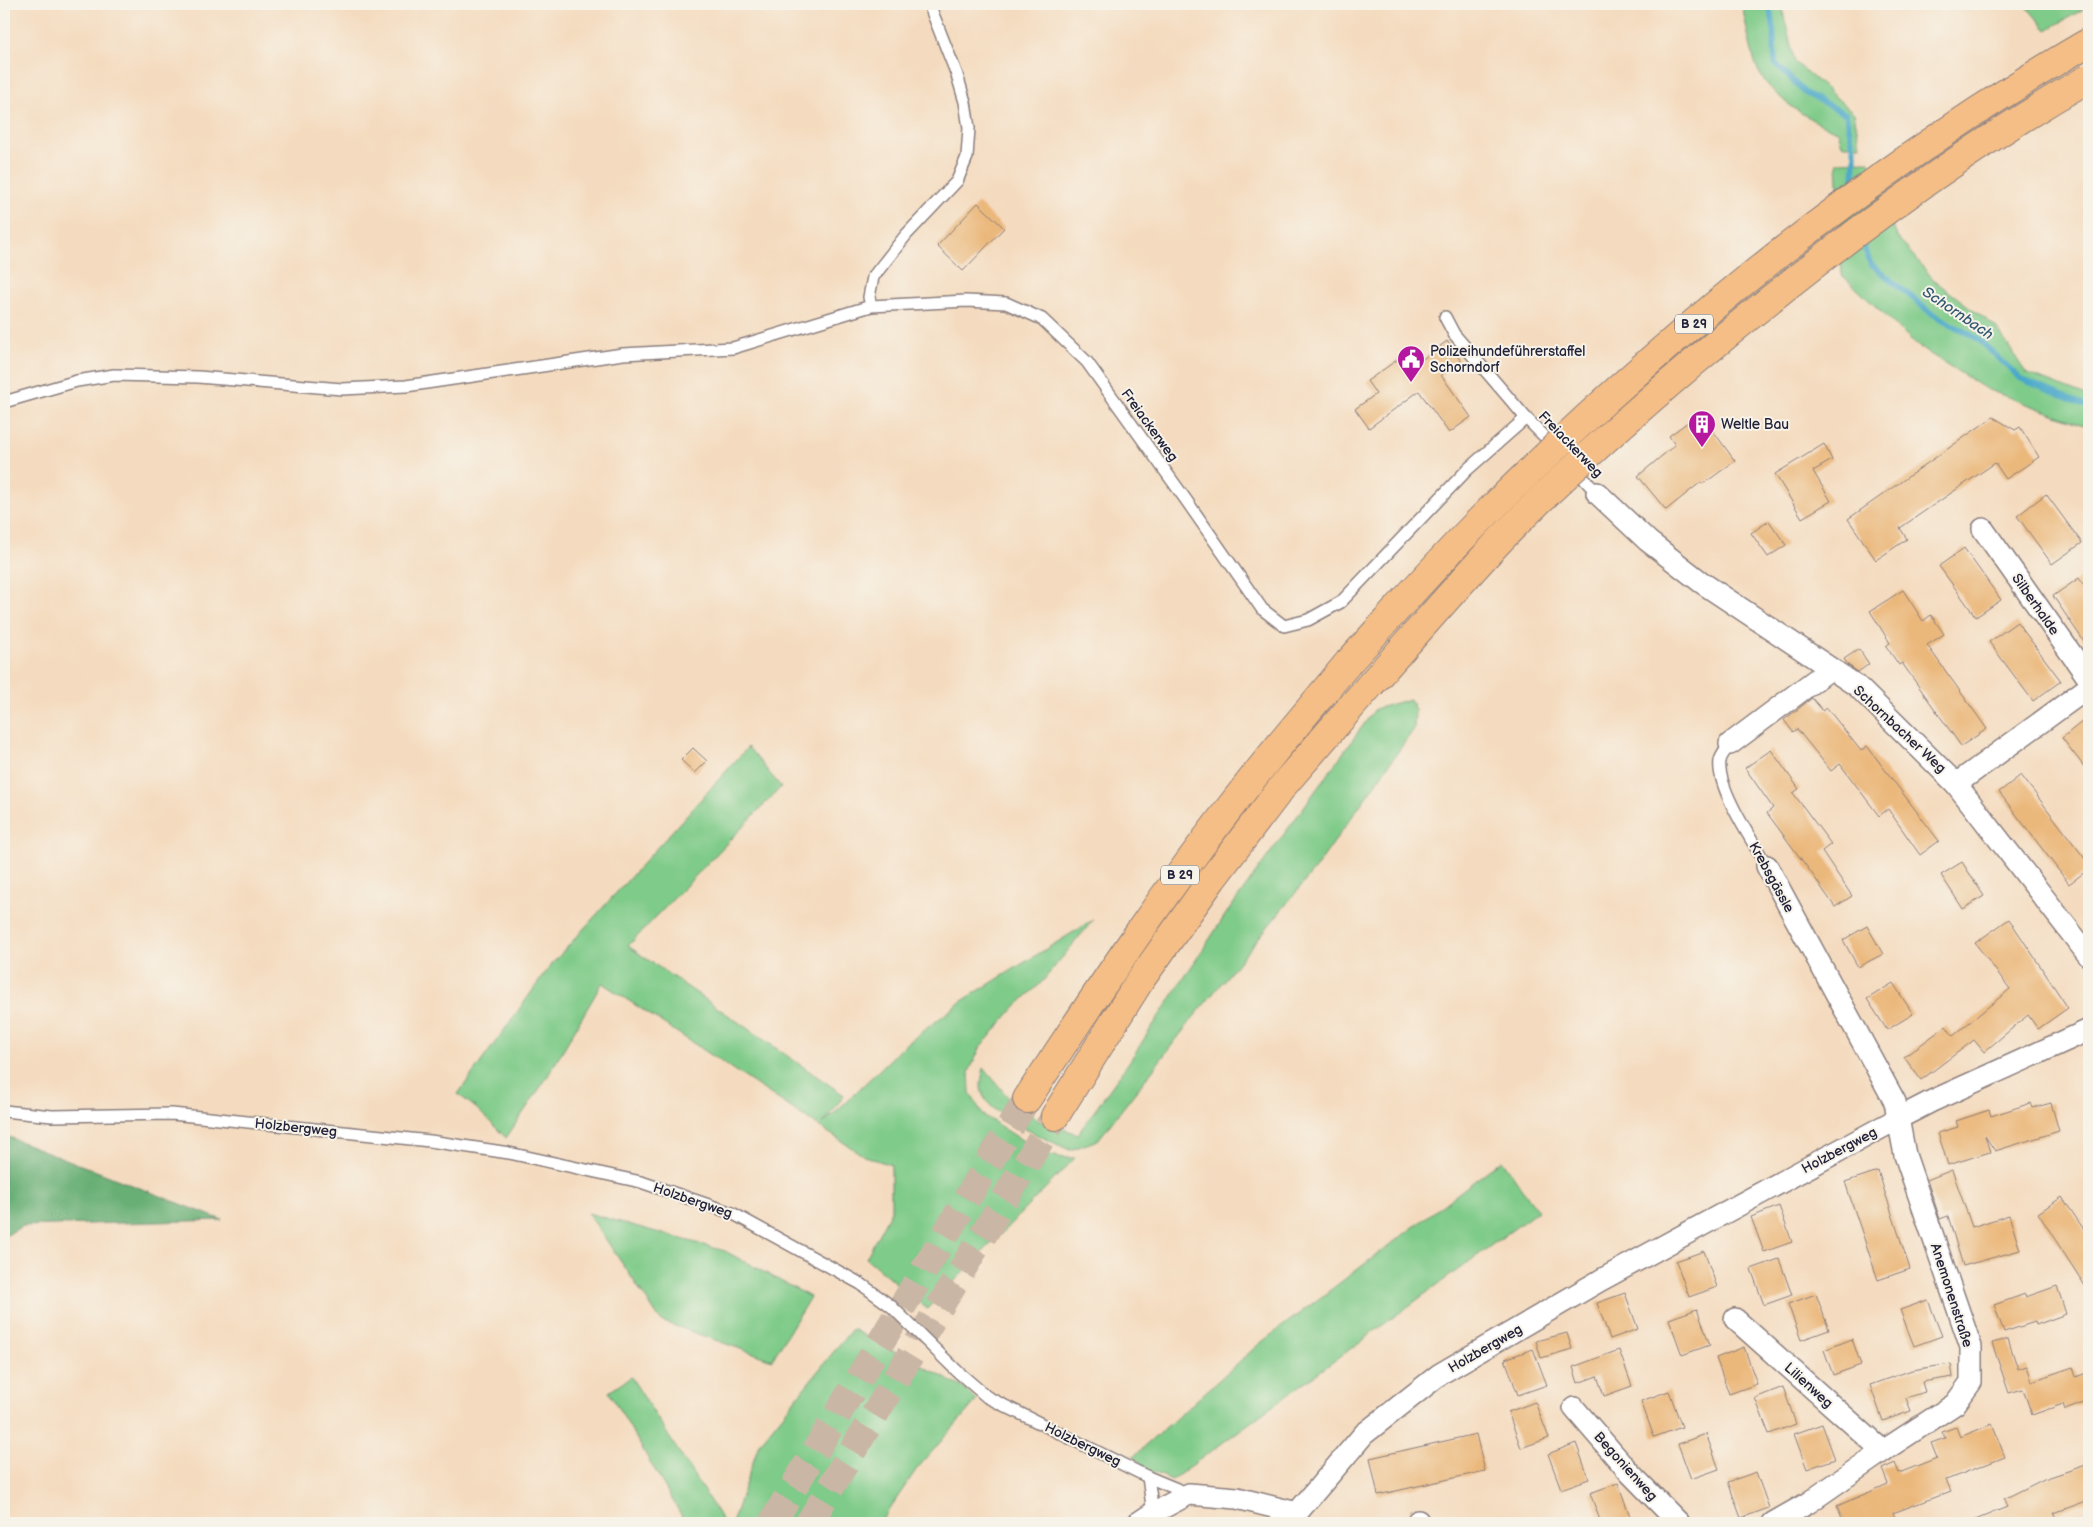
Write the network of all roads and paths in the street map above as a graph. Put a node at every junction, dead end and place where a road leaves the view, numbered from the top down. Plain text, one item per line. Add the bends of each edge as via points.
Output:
1 (929, 4) edge
2 (2089, 42) edge
3 (2089, 78) edge
4 (871, 306) junction
5 (1445, 317) dead end
6 (4, 402) edge
7 (1526, 418) junction
8 (1597, 492) joint
9 (1983, 529) dead end
10 (1830, 669) junction
11 (2089, 679) edge
12 (2089, 687) edge
13 (1730, 744) joint
14 (1956, 784) junction
15 (1767, 866) joint
16 (2089, 956) edge
17 (2089, 1030) edge
18 (1028, 1098) tunnel mouth
19 (4, 1111) edge
20 (1055, 1116) tunnel mouth
21 (1899, 1118) junction
22 (1735, 1320) dead end
23 (1574, 1408) dead end
24 (1883, 1451) junction
25 (1148, 1477) junction
26 (1189, 1494) junction
27 (1146, 1518) edge
28 (1293, 1518) edge
29 (1679, 1523) edge
30 (1773, 1523) edge

1 - 4 lane via 965,102 969,128 967,157 957,180 873,277 868,297
2 - 18 highway, B 29, bridge via 2025,80 1885,173 1740,285 1603,401 1479,521 1348,663 1249,783 1110,972
3 - 20 highway, B 29, bridge via 1916,188 1769,299 1622,424 1502,539 1286,782 1139,982
4 - 6 lane via 733,348 623,354 406,386 342,389 198,377 114,375
4 - 7 lane, Freiackerweg via 1006,302 1042,319 1087,362 1262,609 1284,626 1308,620 1341,602 1468,469
5 - 7 lane via 1454,334
7 - 8 lane, Freiackerweg
8 - 10 street, Schornbacher Weg via 1648,541 1701,582
9 - 11 street, Silberhalde
10 - 13 street, Krebsgässle
10 - 14 street, Schornbacher Weg via 1857,686
12 - 14 street
13 - 15 lane, Krebsgässle via 1720,759 1720,776
14 - 16 street, Schornbacher Weg
15 - 21 street, Krebsgässle via 1895,1102
17 - 21 street, Holzbergweg
19 - 25 lane, Holzbergweg via 52,1116 172,1114 420,1140 509,1153 641,1182 732,1213 861,1284 891,1306 987,1398
21 - 24 street, Anemonenstraße via 1905,1155 1971,1347 1971,1382 1955,1404
21 - 28 street, Holzbergweg via 1609,1276 1440,1374 1364,1434
22 - 24 street, Lilienweg
23 - 29 street, Begonienweg
24 - 30 street, Anemonenstraße
25 - 26 lane, Holzbergweg
25 - 27 lane
26 - 27 street
26 - 28 street, Holzbergweg via 1237,1498

